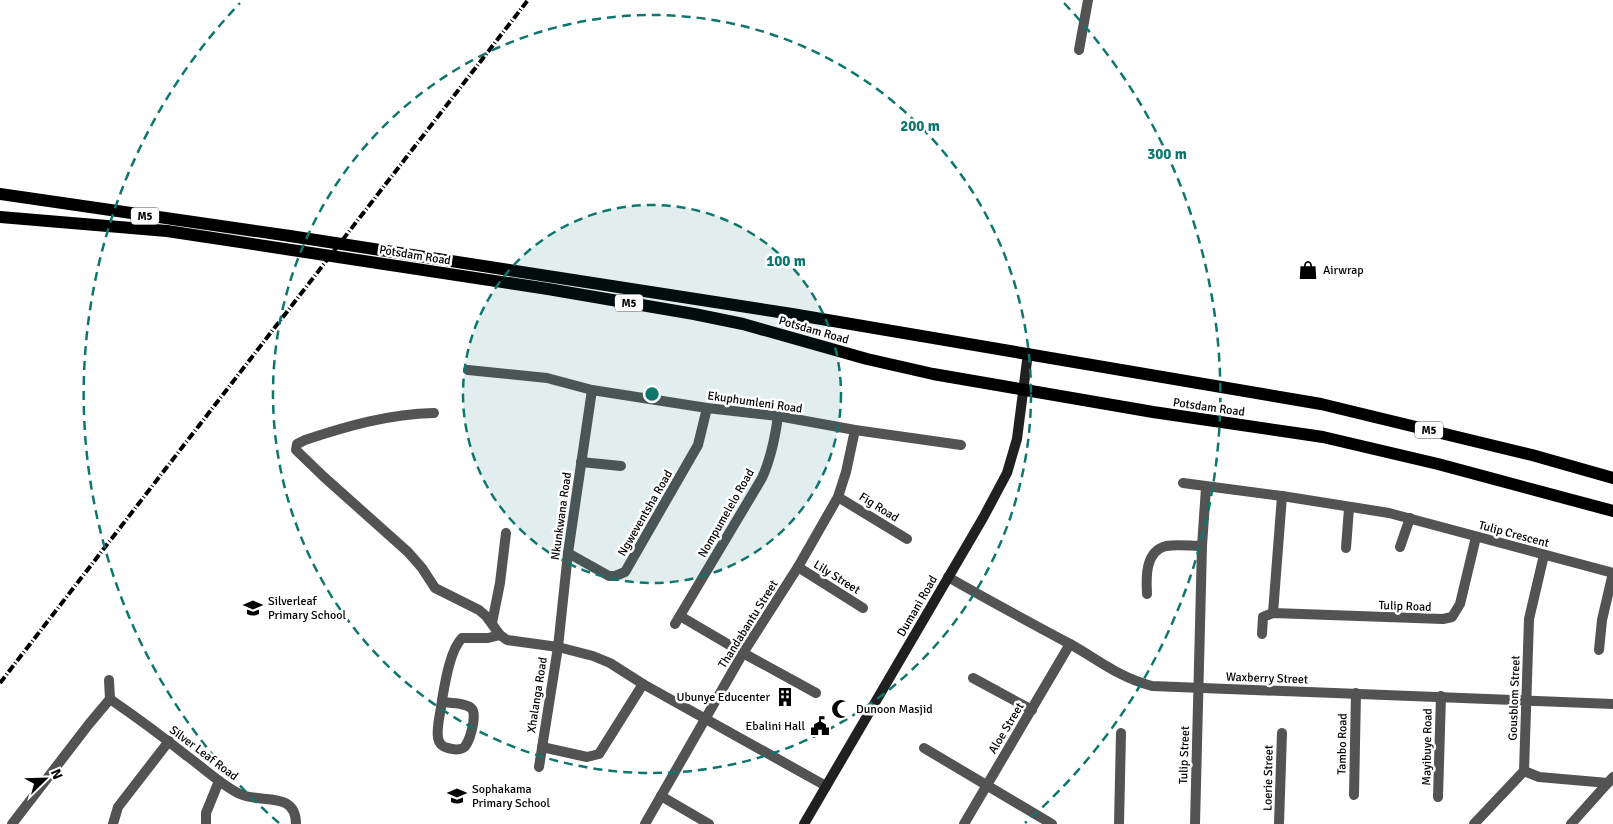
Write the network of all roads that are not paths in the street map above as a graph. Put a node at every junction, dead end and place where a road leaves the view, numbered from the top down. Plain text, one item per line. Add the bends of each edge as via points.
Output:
1 (1088, 0) edge
2 (1079, 50) dead end
3 (0, 194) edge
4 (0, 217) edge
5 (1028, 353) junction
6 (468, 370) dead end
7 (592, 390) junction
8 (1023, 390) junction
9 (707, 408) junction
10 (434, 413) dead end
11 (778, 416) junction
12 (855, 430) junction
13 (961, 445) dead end
14 (581, 462) junction
15 (621, 466) dead end
16 (1613, 478) edge
17 (1182, 484) dead end
18 (1206, 488) junction
19 (838, 496) junction
20 (1282, 496) junction
21 (1349, 508) junction
22 (1613, 511) edge
23 (1410, 518) junction
24 (506, 532) dead end
25 (1476, 537) junction
26 (907, 539) dead end
27 (1202, 546) junction
28 (1346, 548) dead end
29 (1400, 548) dead end
30 (568, 552) junction
31 (1544, 555) junction
32 (798, 567) junction
33 (1613, 573) edge
34 (948, 578) junction
35 (1147, 594) dead end
36 (863, 608) dead end
37 (1273, 613) junction
38 (492, 623) junction
39 (1262, 634) dead end
40 (503, 638) junction
41 (1070, 644) junction
42 (558, 647) junction
43 (1599, 650) dead end
44 (743, 654) junction
45 (973, 678) dead end
46 (109, 680) dead end
47 (643, 684) junction
48 (1199, 688) junction
49 (816, 693) dead end
50 (1356, 693) junction
51 (1441, 696) junction
52 (110, 699) junction
53 (1526, 700) junction
54 (442, 702) junction
55 (1613, 704) edge
56 (1032, 710) junction
57 (706, 718) junction
58 (1121, 733) dead end
59 (1282, 733) dead end
60 (169, 742) junction
61 (542, 747) junction
62 (924, 748) dead end
63 (538, 767) dead end
64 (1524, 771) junction
65 (1610, 780) edge
66 (220, 781) junction
67 (826, 786) junction
68 (986, 786) junction
69 (1354, 795) dead end
70 (661, 796) junction
71 (1438, 797) dead end
72 (12, 824) edge
73 (113, 824) edge
74 (206, 824) edge
75 (296, 824) edge
76 (644, 824) edge
77 (709, 824) edge
78 (804, 824) edge
79 (964, 824) edge
80 (1052, 824) edge
81 (1119, 824) edge
82 (1195, 824) edge
83 (1279, 824) edge
84 (1474, 824) edge
85 (1571, 824) edge

1 - 2 street
3 - 5 main road, Potsdam Road / M5 via 290,236
4 - 8 main road, Potsdam Road / M5 via 167,231 548,289 743,324 867,359
5 - 8 street, Dumani Road
5 - 16 main road, Potsdam Road / M5 via 1321,404
6 - 7 street, Ekuphumleni Road via 547,378
7 - 9 street, Ekuphumleni Road
7 - 14 street, Nkunkwana Road
8 - 22 main road, Potsdam Road / M5 via 1322,437
8 - 34 street, Dumani Road via 1017,439 1006,474
9 - 11 street, Ekuphumleni Road
9 - 30 street, Ngweventsha Road via 698,445 625,572 609,576
10 - 38 street via 392,416 359,424 305,440 296,448 408,552 435,588 479,610
11 - 12 street, Ekuphumleni Road
11 - 44 street, Nompumelelo Road via 771,456 762,478 678,620
12 - 13 street, Ekuphumleni Road
12 - 19 street, Thandabantu Street
14 - 15 street
14 - 30 street, Nkunkwana Road
17 - 18 street, Tulip Crescent
18 - 20 street, Tulip Crescent
18 - 27 street
19 - 26 street, Fig Road
19 - 32 street, Thandabantu Street
20 - 21 street, Tulip Crescent
20 - 37 street
21 - 23 street, Tulip Crescent
21 - 28 street
23 - 25 street, Tulip Crescent
23 - 29 street
24 - 38 street
25 - 31 street, Tulip Crescent
25 - 37 street, Tulip Road via 1460,604 1448,619
27 - 35 street via 1166,546 1156,552 1147,567
27 - 48 street
30 - 42 street, Nkunkwana Road
31 - 33 street, Tulip Crescent
31 - 53 street, Gousblom Street via 1529,619
32 - 36 street, Lily Street
32 - 44 street, Thandabantu Street
33 - 43 street
34 - 41 street, Waxberry Street
34 - 67 street, Dumani Road
37 - 39 street via 1263,617
38 - 40 street
40 - 42 street
40 - 54 street via 465,638 460,641 450,666
41 - 48 street, Waxberry Street via 1135,682
41 - 56 street, Aloe Street
42 - 47 street via 610,663
42 - 61 street, Xhalanga Road
44 - 49 street, Nompumelelo Road
44 - 57 street, Thandabantu Street
45 - 56 street
46 - 52 street
47 - 57 street
47 - 61 street, Xhalanga Road via 599,754 587,757
48 - 50 street, Waxberry Street
48 - 82 street, Tulip Street
50 - 51 street, Waxberry Street
50 - 69 street, Tambo Road
51 - 53 street, Waxberry Street
51 - 71 street, Mayibuye Road
52 - 60 street, Silver Leaf Road
52 - 72 street
53 - 55 street, Waxberry Street
53 - 64 street, Gousblom Street
54 - 54 street via 438,740 445,747 460,750 468,742 473,711
56 - 68 street, Aloe Street
57 - 67 street
57 - 70 street, Thandabantu Street
58 - 81 street
59 - 83 street, Loerie Street
60 - 66 street, Silver Leaf Road
60 - 73 street via 118,806
61 - 63 street, Xhalanga Road
62 - 68 street
64 - 65 street via 1539,776
64 - 84 street
65 - 85 street
66 - 74 street via 206,814
66 - 75 street, Silver Leaf Road via 241,795 285,802 294,810
67 - 78 street, Dumani Road
68 - 79 street, Aloe Street
68 - 80 street
70 - 76 street, Thandabantu Street
70 - 77 street

